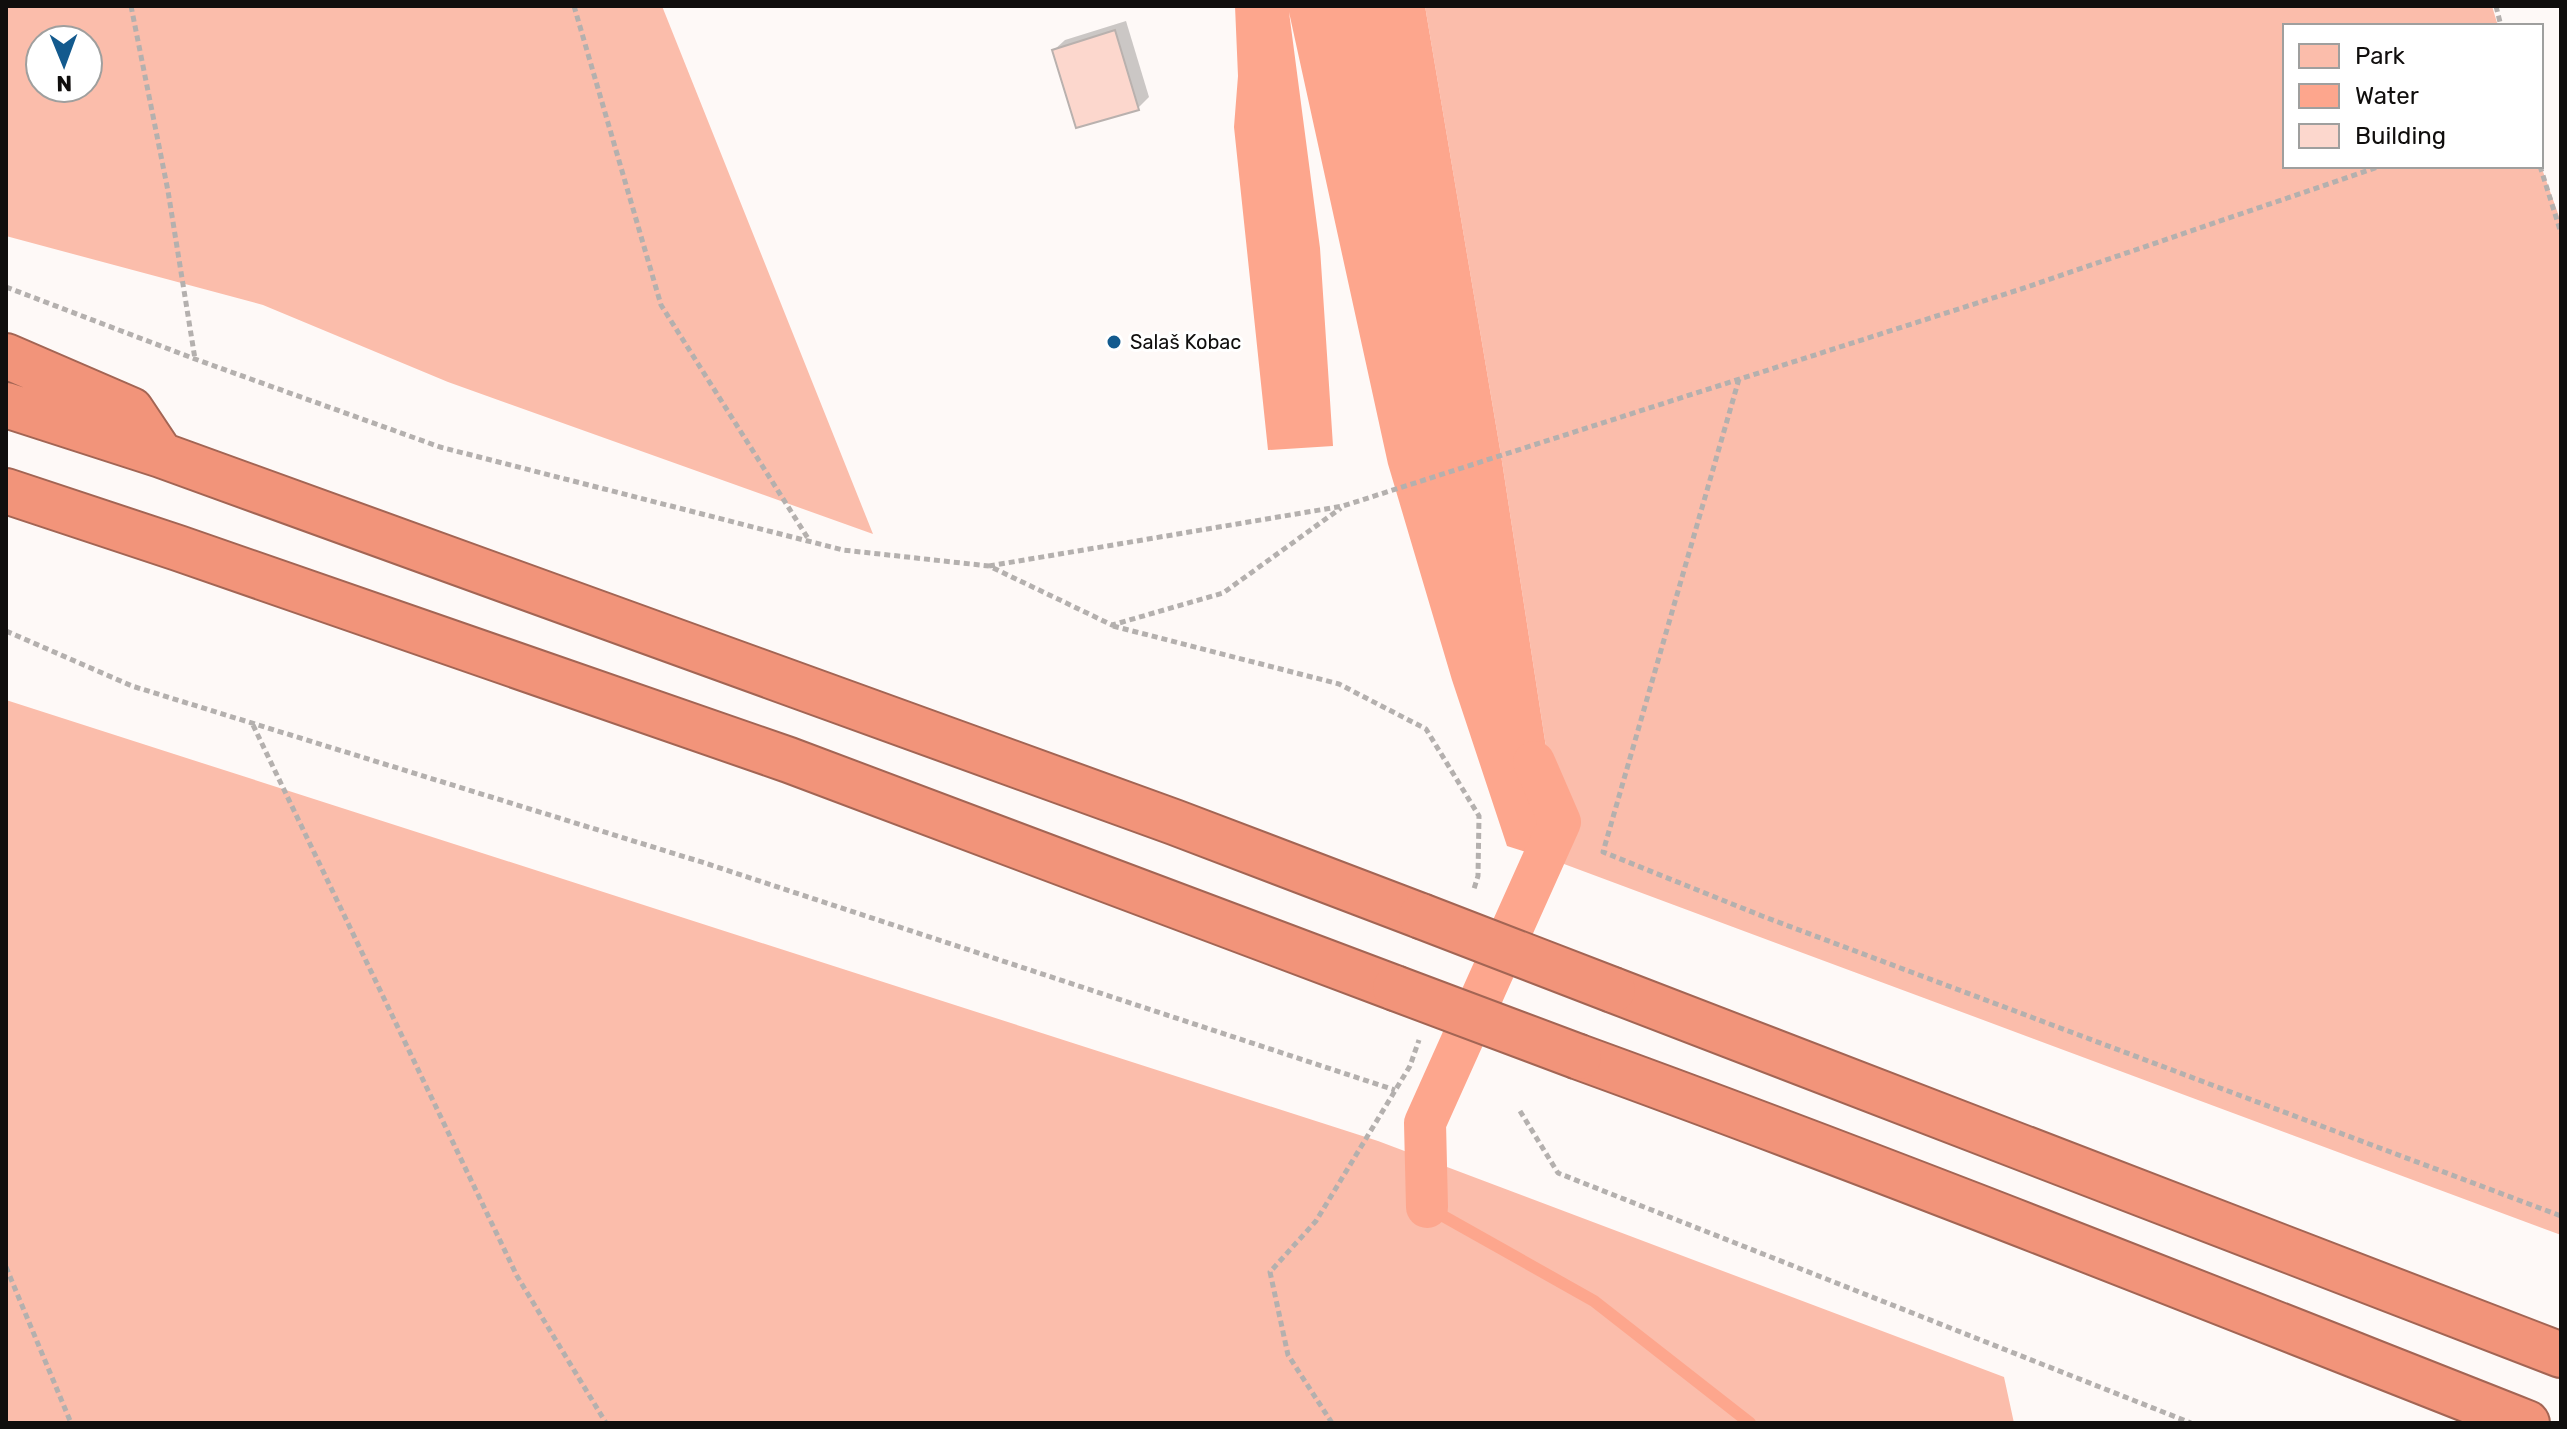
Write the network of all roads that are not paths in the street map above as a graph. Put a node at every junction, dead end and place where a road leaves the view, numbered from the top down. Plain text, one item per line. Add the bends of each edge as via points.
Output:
1 (6, 356) edge
2 (6, 405) edge
3 (161, 455) junction
4 (6, 491) edge
5 (2561, 1355) edge
6 (2527, 1423) edge

1 - 3 highway via 131,410
2 - 3 highway
3 - 5 highway, bridge via 1174,822
4 - 6 highway, bridge via 789,760 2125,1265

